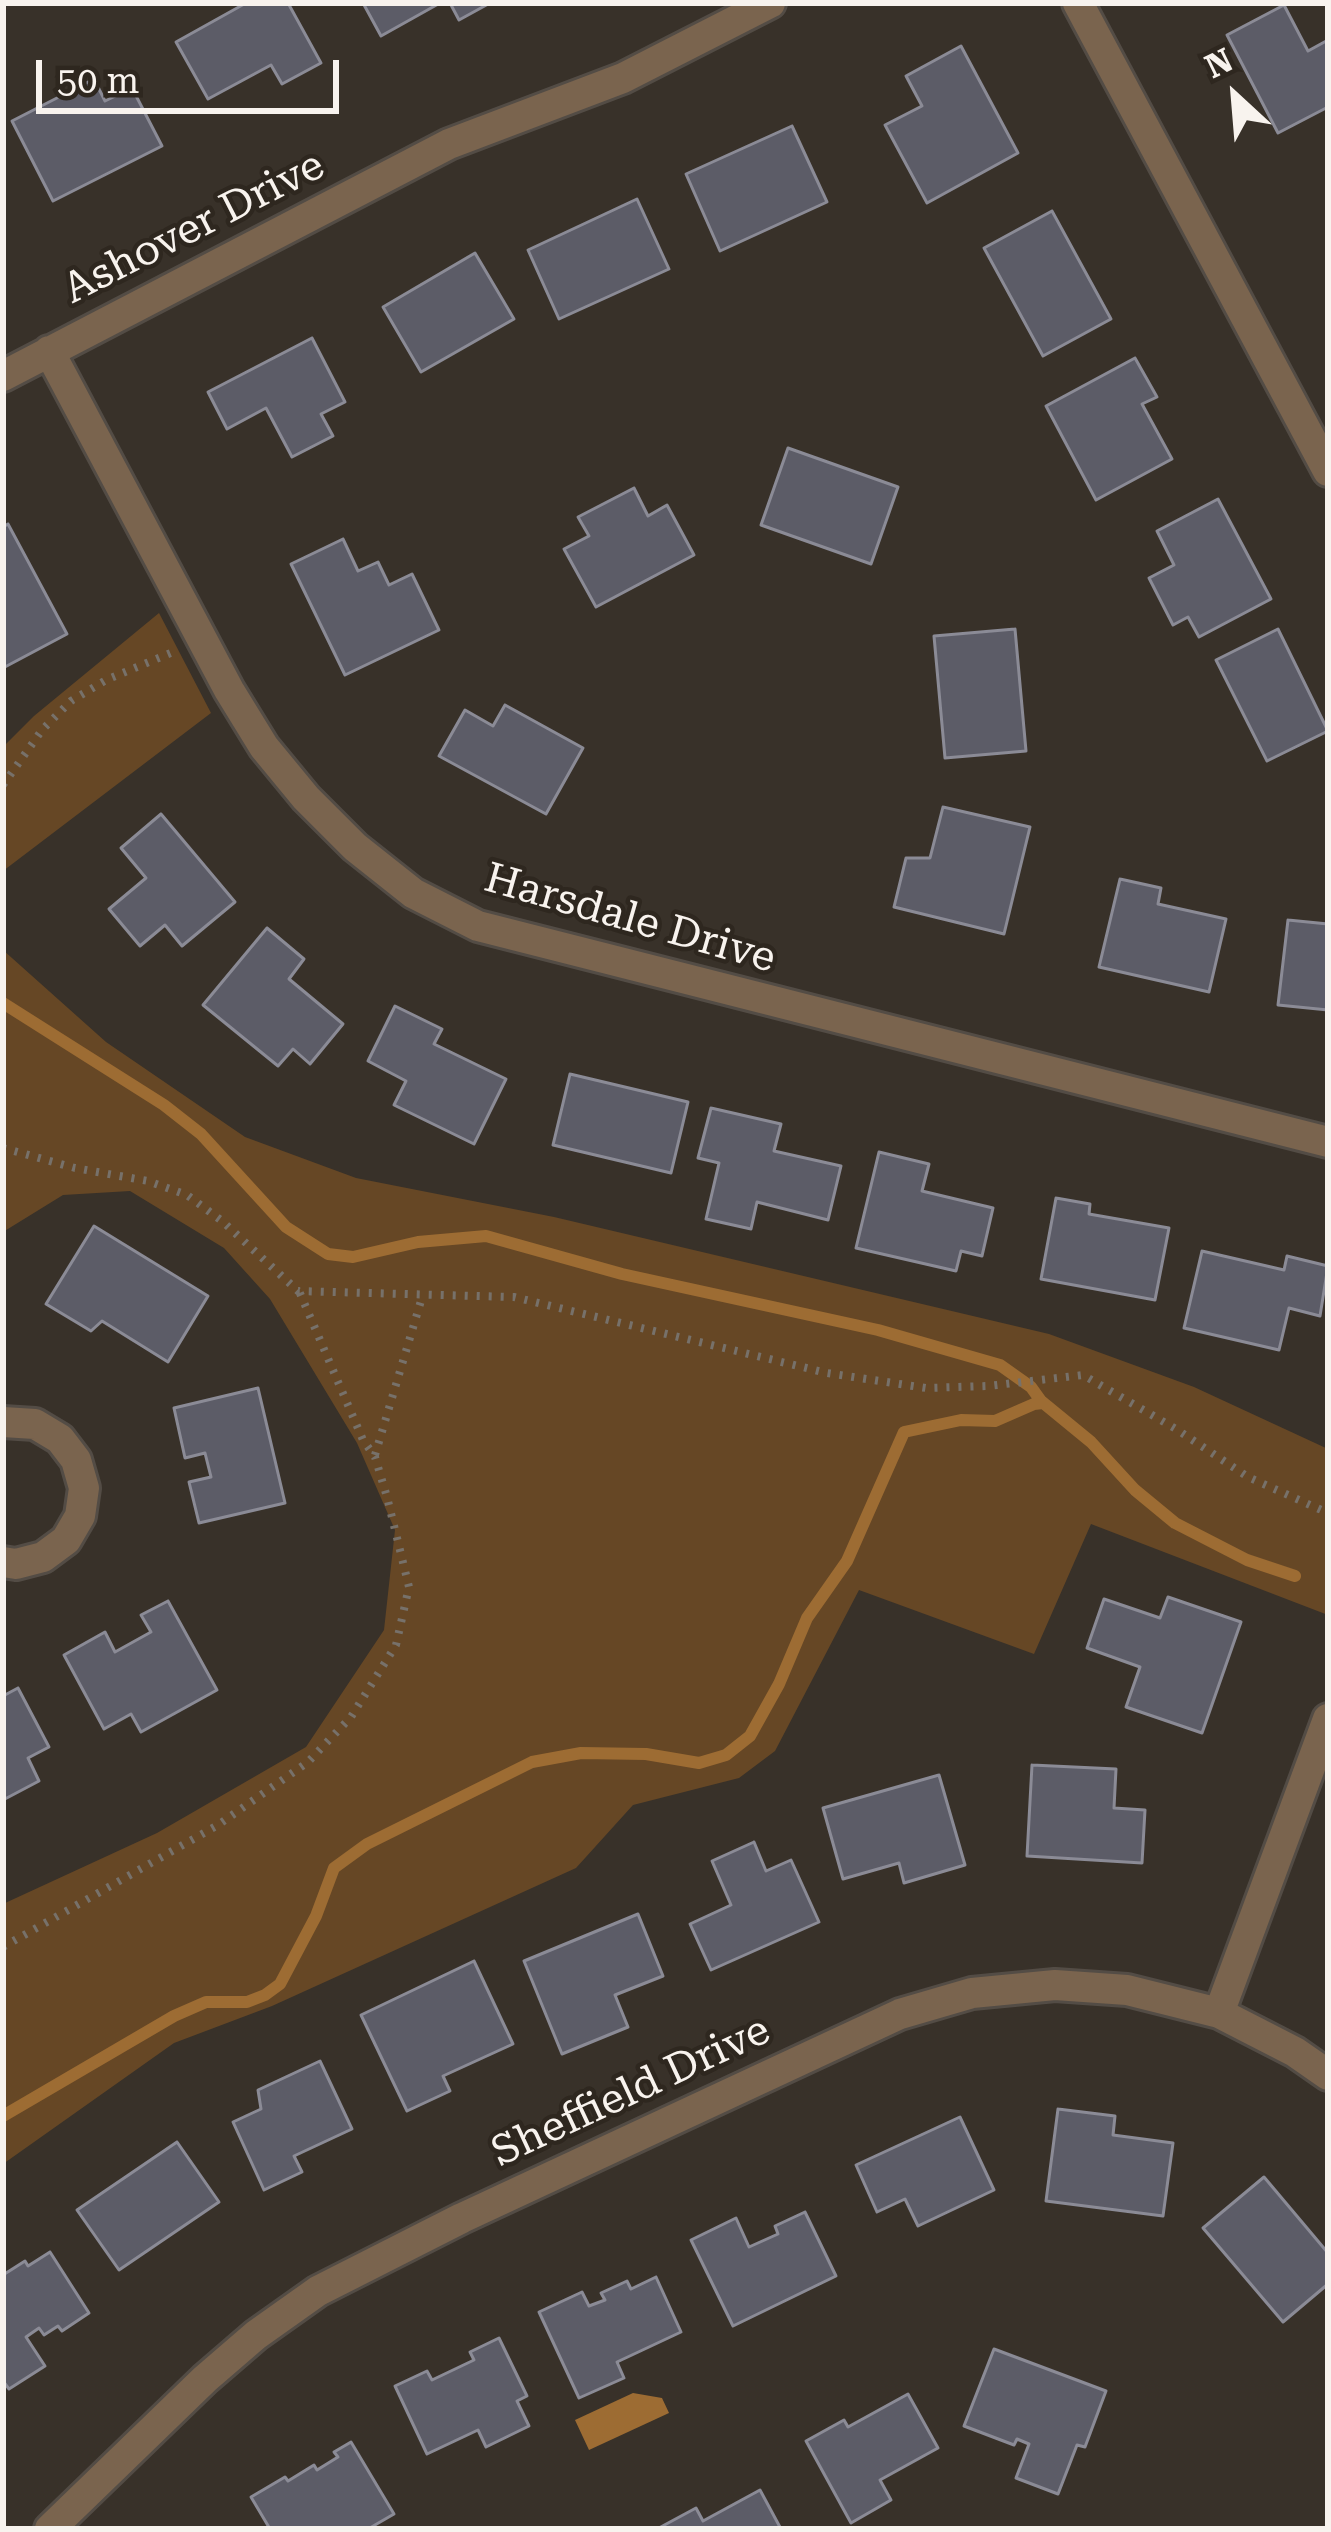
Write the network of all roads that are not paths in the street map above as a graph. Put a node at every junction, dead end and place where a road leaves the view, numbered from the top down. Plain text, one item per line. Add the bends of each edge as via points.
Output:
1 (770, 3) edge
2 (1078, 3) edge
3 (49, 351) junction
4 (3, 376) edge
5 (1328, 471) edge
6 (1328, 1142) edge
7 (3, 1422) edge
8 (3, 1562) edge
9 (1328, 1719) edge
10 (1219, 2013) junction
11 (1328, 2075) edge
12 (50, 2529) edge

1 - 3 street, Ashover Drive via 623,78 448,144
2 - 5 street
3 - 4 street, Ashover Drive
3 - 6 street, Harsdale Drive via 264,747 356,848 413,893 478,926
7 - 8 street via 35,1424 60,1438 84,1488 66,1540 44,1557
9 - 10 street
10 - 11 street, Sheffield Drive
10 - 12 street, Sheffield Drive via 1127,1990 1055,1985 972,1993 900,2014 318,2291 205,2379

